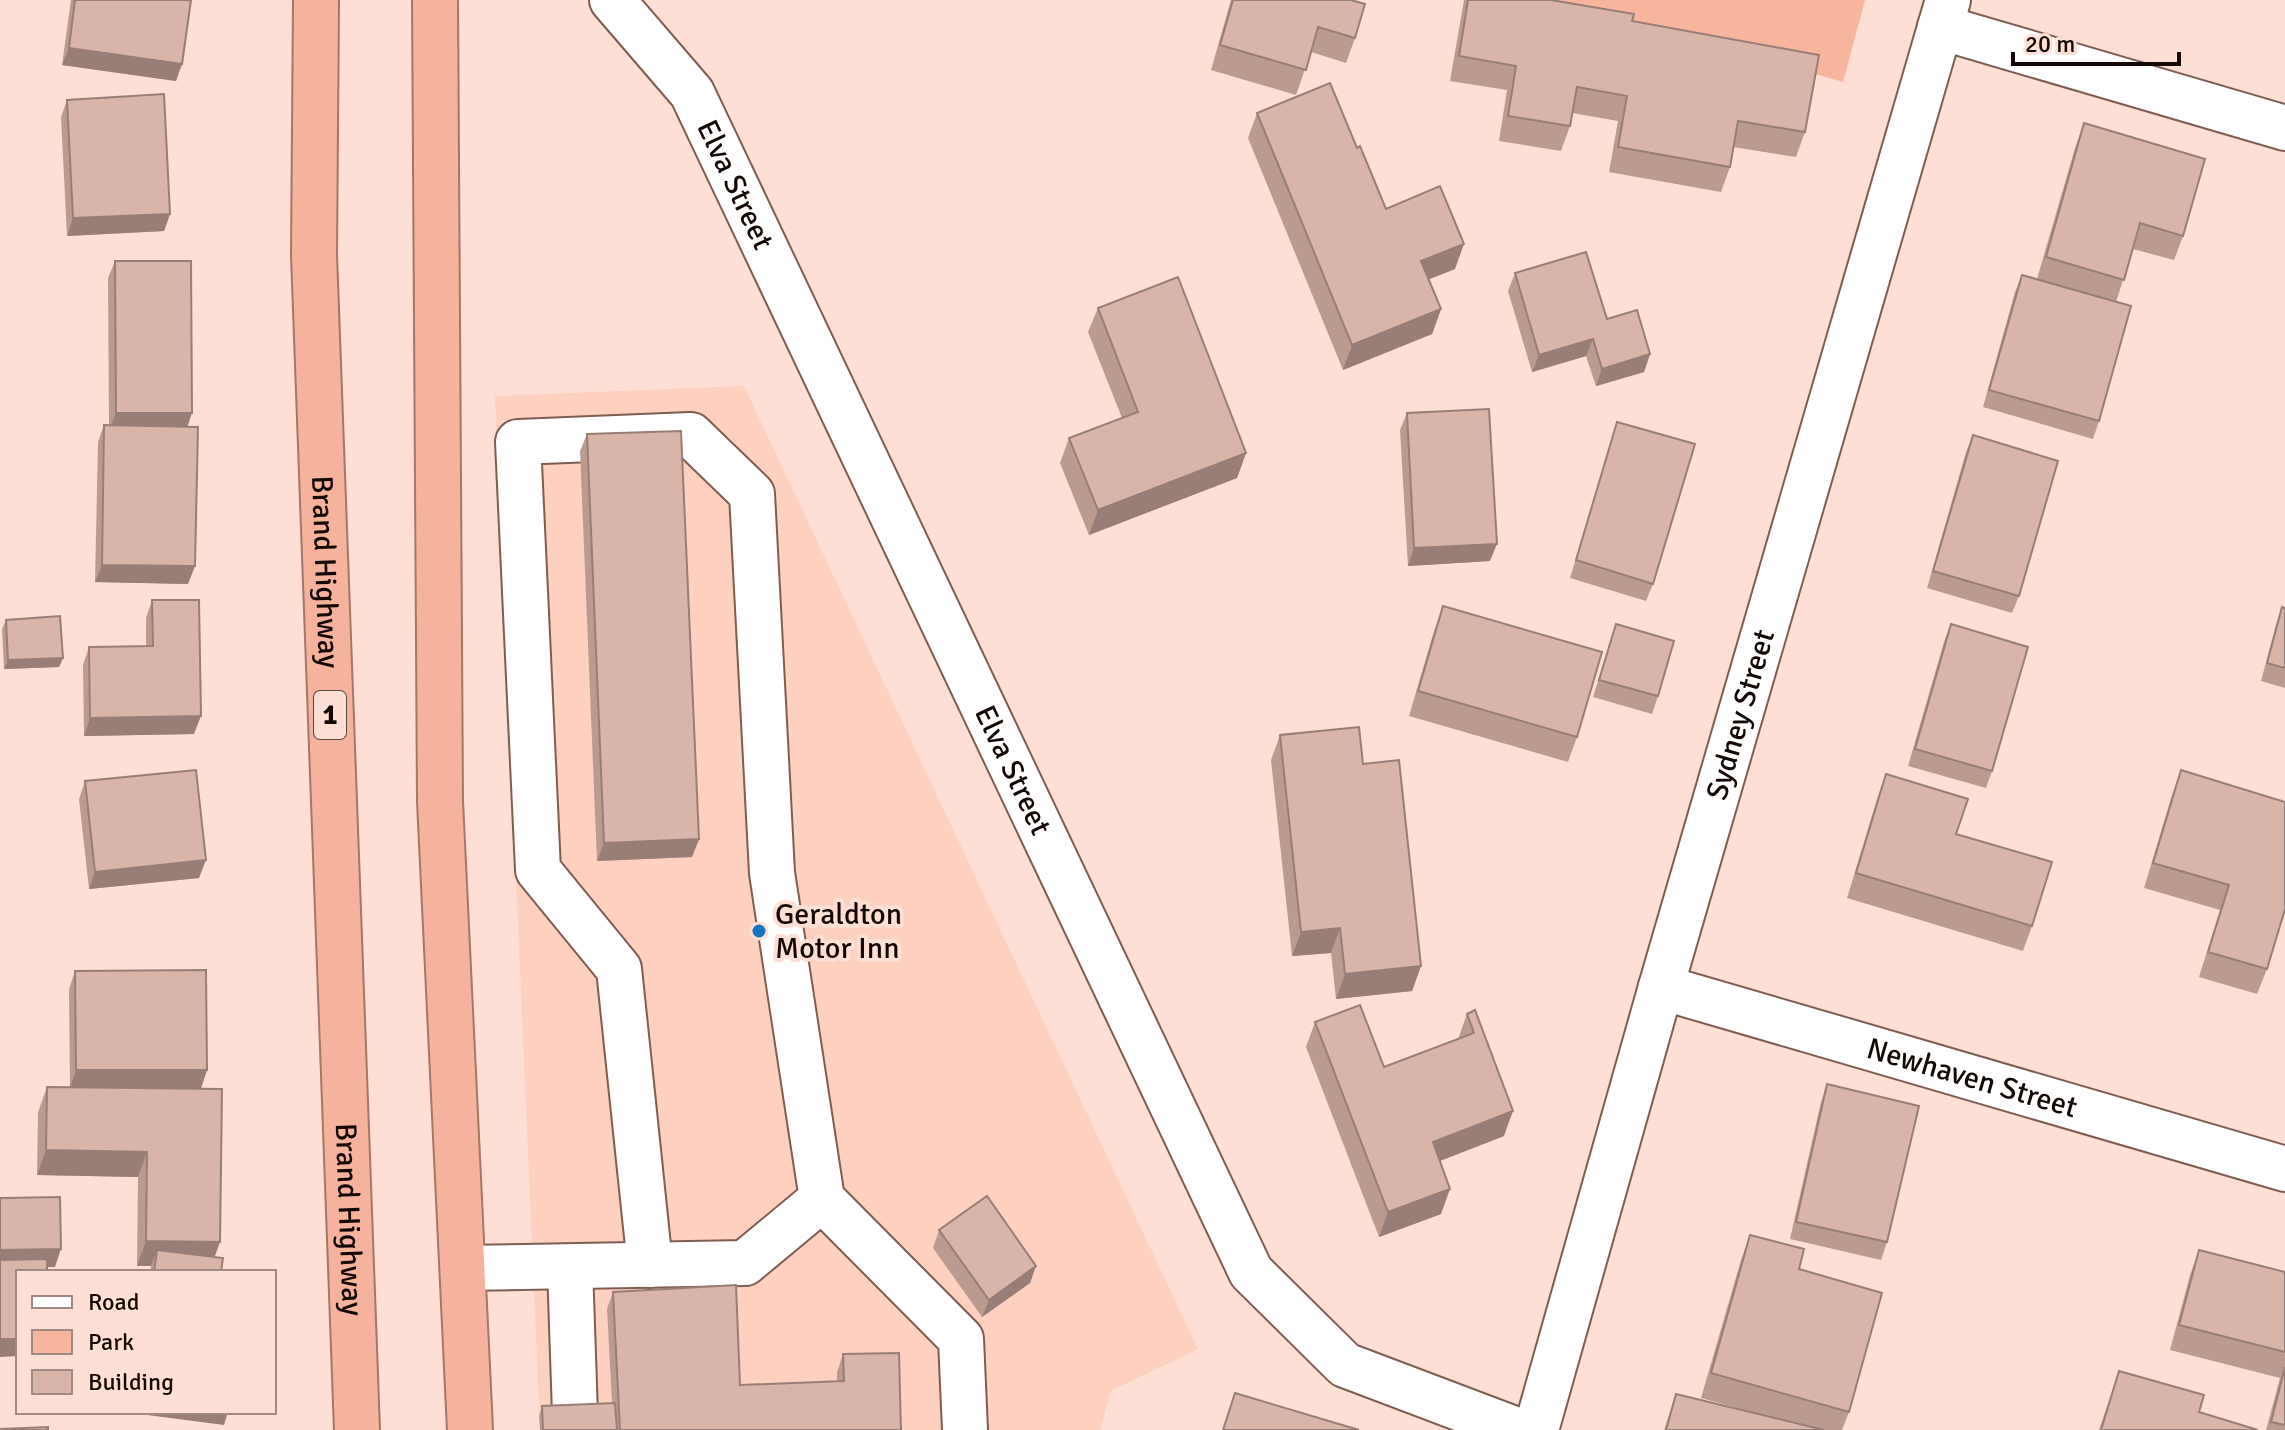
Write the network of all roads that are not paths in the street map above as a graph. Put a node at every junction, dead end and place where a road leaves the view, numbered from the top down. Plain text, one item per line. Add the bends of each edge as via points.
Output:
1 (316, 0) edge
2 (435, 0) edge
3 (612, 0) edge
4 (1944, 14) edge
5 (2285, 128) edge
6 (1661, 987) junction
7 (2285, 1169) edge
8 (822, 1199) junction
9 (650, 1265) junction
10 (570, 1267) junction
11 (463, 1268) junction
12 (575, 1414) edge
13 (357, 1430) edge
14 (470, 1430) edge
15 (965, 1430) edge
16 (1517, 1430) edge
17 (1536, 1430) edge

1 - 13 highway, Brand Highway / 1 via 314,255
2 - 11 highway via 440,801
3 - 16 street, Elva Street via 692,93 1251,1272 1345,1365
4 - 5 street
4 - 6 street, Sydney Street
6 - 7 street, Newhaven Street
6 - 17 street, Sydney Street
8 - 9 street via 745,1263
8 - 9 street via 772,873 752,494 691,435 518,442 538,870 619,969
8 - 15 street via 961,1339
9 - 10 street
10 - 11 street
10 - 12 street
11 - 14 highway

